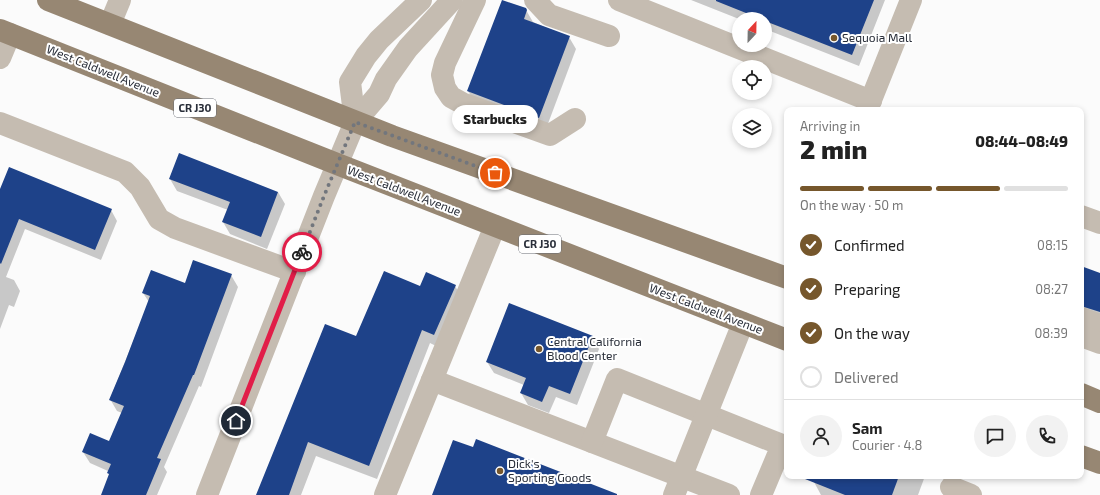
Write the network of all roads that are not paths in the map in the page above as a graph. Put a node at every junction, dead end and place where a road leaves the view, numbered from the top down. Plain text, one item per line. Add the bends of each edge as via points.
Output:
1 (48, 0) edge
2 (120, 0) edge
3 (421, 0) edge
4 (452, 0) edge
5 (475, 0) edge
6 (535, 0) edge
7 (619, 0) edge
8 (911, 0) edge
9 (110, 24) junction
10 (5, 32) edge
11 (609, 36) dead end
12 (0, 58) edge
13 (869, 105) edge
14 (575, 119) dead end
15 (355, 122) junction
16 (0, 123) edge
17 (337, 164) junction
18 (1084, 217) edge
19 (1100, 223) edge
20 (495, 226) junction
21 (295, 272) junction
22 (784, 277) edge
23 (1084, 319) edge
24 (743, 323) junction
25 (1100, 325) edge
26 (1084, 337) edge
27 (784, 339) edge
28 (1100, 343) edge
29 (432, 380) junction
30 (1084, 395) edge
31 (1100, 402) edge
32 (706, 414) junction
33 (592, 442) junction
34 (1084, 457) edge
35 (1100, 463) edge
36 (678, 486) edge
37 (951, 486) edge
38 (207, 495) edge
39 (385, 495) edge
40 (729, 495) edge
41 (762, 495) edge
42 (971, 495) edge

1 - 9 main road
2 - 9 street
3 - 15 street via 379,40 350,82
4 - 15 street via 408,48 386,79 379,94
5 - 14 street via 445,63 442,75 445,88 451,97 550,135
6 - 11 street via 549,15
7 - 13 street
8 - 13 street
9 - 15 main road
10 - 12 street
10 - 17 main road, West Caldwell Avenue / CR J30
15 - 17 street
15 - 22 main road
16 - 21 street via 126,172 140,187 159,219 175,228
17 - 20 main road, West Caldwell Avenue / CR J30
17 - 21 street
18 - 19 street
20 - 24 main road, West Caldwell Avenue / CR J30
20 - 29 street
21 - 38 street
23 - 25 street
24 - 27 main road, West Caldwell Avenue / CR J30
24 - 32 street
26 - 28 street
29 - 33 street
29 - 39 street
30 - 31 main road
32 - 33 street via 617,379
32 - 36 street
32 - 41 street via 782,445
33 - 36 street
34 - 35 main road
36 - 40 street
37 - 42 street

